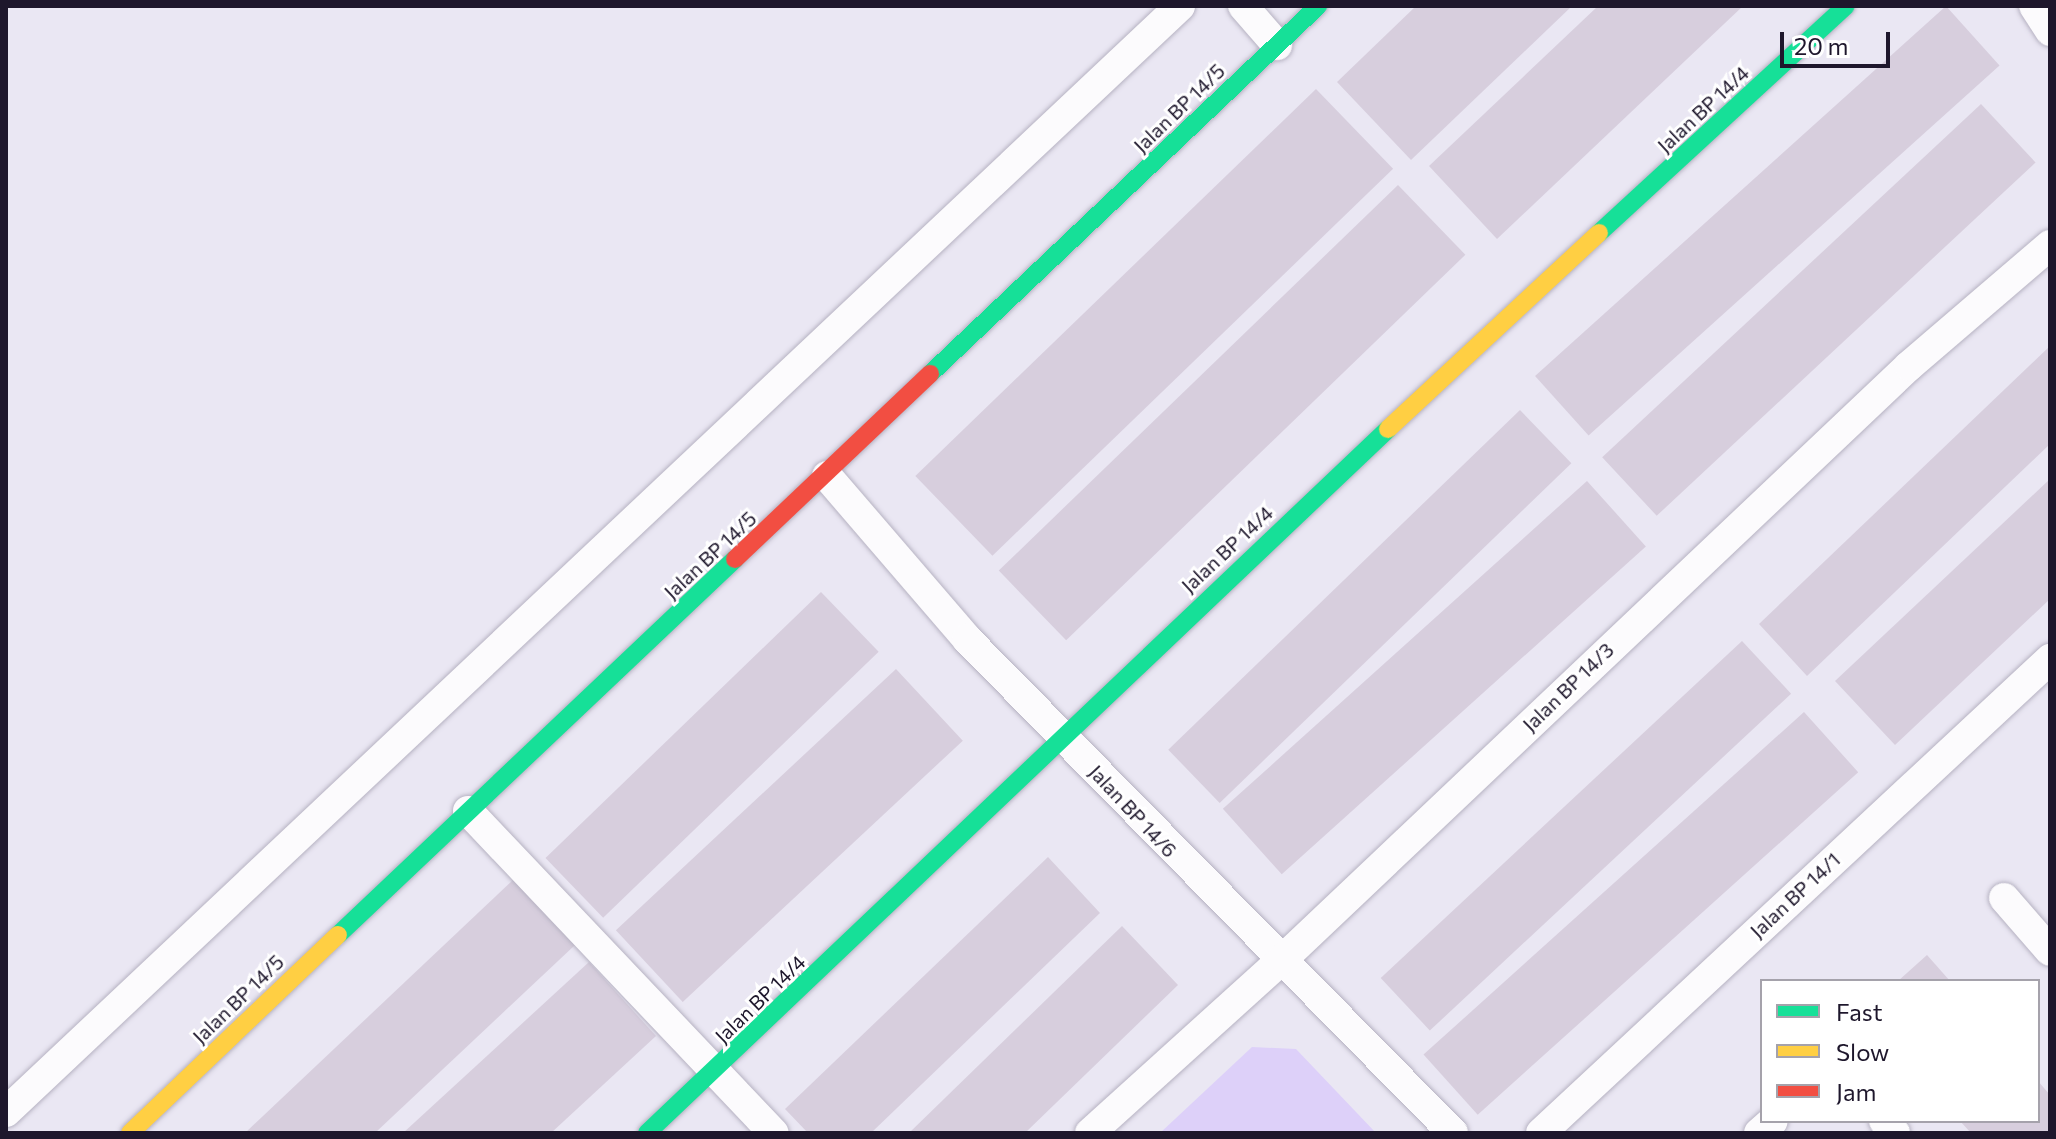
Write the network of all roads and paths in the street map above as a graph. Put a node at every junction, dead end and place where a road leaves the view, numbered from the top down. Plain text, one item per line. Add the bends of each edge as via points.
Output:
1 (1180, 6) edge
2 (1243, 6) edge
3 (1318, 6) edge
4 (1846, 6) edge
5 (2034, 6) edge
6 (2050, 31) edge
7 (1277, 45) junction
8 (2050, 245) edge
9 (827, 476) junction
10 (2050, 659) edge
11 (1061, 736) junction
12 (468, 811) junction
13 (2004, 898) dead end
14 (2050, 951) edge
15 (1284, 958) junction
16 (713, 1073) junction
17 (6, 1112) edge
18 (130, 1133) edge
19 (647, 1133) edge
20 (774, 1133) edge
21 (1090, 1133) edge
22 (1453, 1133) edge
23 (1541, 1133) edge

1 - 17 street
2 - 7 street
3 - 7 street, Jalan BP 14/5
4 - 11 street, Jalan BP 14/4
5 - 6 street
7 - 9 street, Jalan BP 14/5
8 - 15 street, Jalan BP 14/3 via 1818,451
9 - 11 street, Jalan BP 14/6 via 967,639
9 - 12 street, Jalan BP 14/5
10 - 23 street, Jalan BP 14/1
11 - 15 street, Jalan BP 14/6 via 1172,854
11 - 16 street, Jalan BP 14/4
12 - 16 street
12 - 18 street, Jalan BP 14/5
13 - 14 street
15 - 21 street, Jalan BP 14/3
15 - 22 street, Jalan BP 14/6
16 - 19 street, Jalan BP 14/4
16 - 20 street

